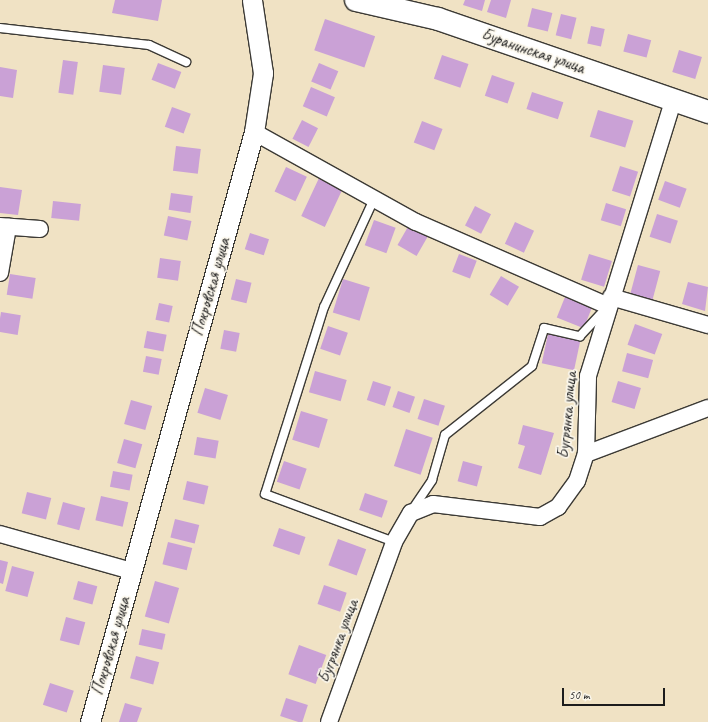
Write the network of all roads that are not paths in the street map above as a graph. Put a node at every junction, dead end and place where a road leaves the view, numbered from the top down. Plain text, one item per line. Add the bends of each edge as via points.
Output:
1 (252, 0) edge
2 (356, 0) edge
3 (0, 28) edge
4 (186, 62) dead end
5 (674, 99) junction
6 (708, 112) edge
7 (254, 132) junction
8 (374, 199) junction
9 (4, 227) edge
10 (40, 229) dead end
11 (0, 273) edge
12 (609, 301) junction
13 (708, 325) edge
14 (708, 408) edge
15 (586, 454) junction
16 (411, 512) junction
17 (0, 534) edge
18 (394, 542) junction
19 (132, 571) junction
20 (90, 722) edge
21 (329, 722) edge

1 - 7 street, Покровская улица via 263,73
2 - 5 main road, Буранинская улица via 438,19
3 - 4 lane via 149,45
5 - 6 main road, Буранинская улица
5 - 12 street, Бугрянка улица
7 - 8 street
7 - 19 street, Покровская улица
8 - 12 street via 416,222
8 - 18 lane via 324,307 265,494
9 - 10 street
9 - 11 street
12 - 13 street
12 - 15 street, Бугрянка улица via 588,376
12 - 16 lane via 580,336 544,328 532,366 445,435 432,480
14 - 15 street
15 - 16 street, Бугрянка улица via 573,486 558,508 540,517 433,504
16 - 18 street, Бугрянка улица
17 - 19 street
18 - 21 street, Бугрянка улица
19 - 20 street, Покровская улица

